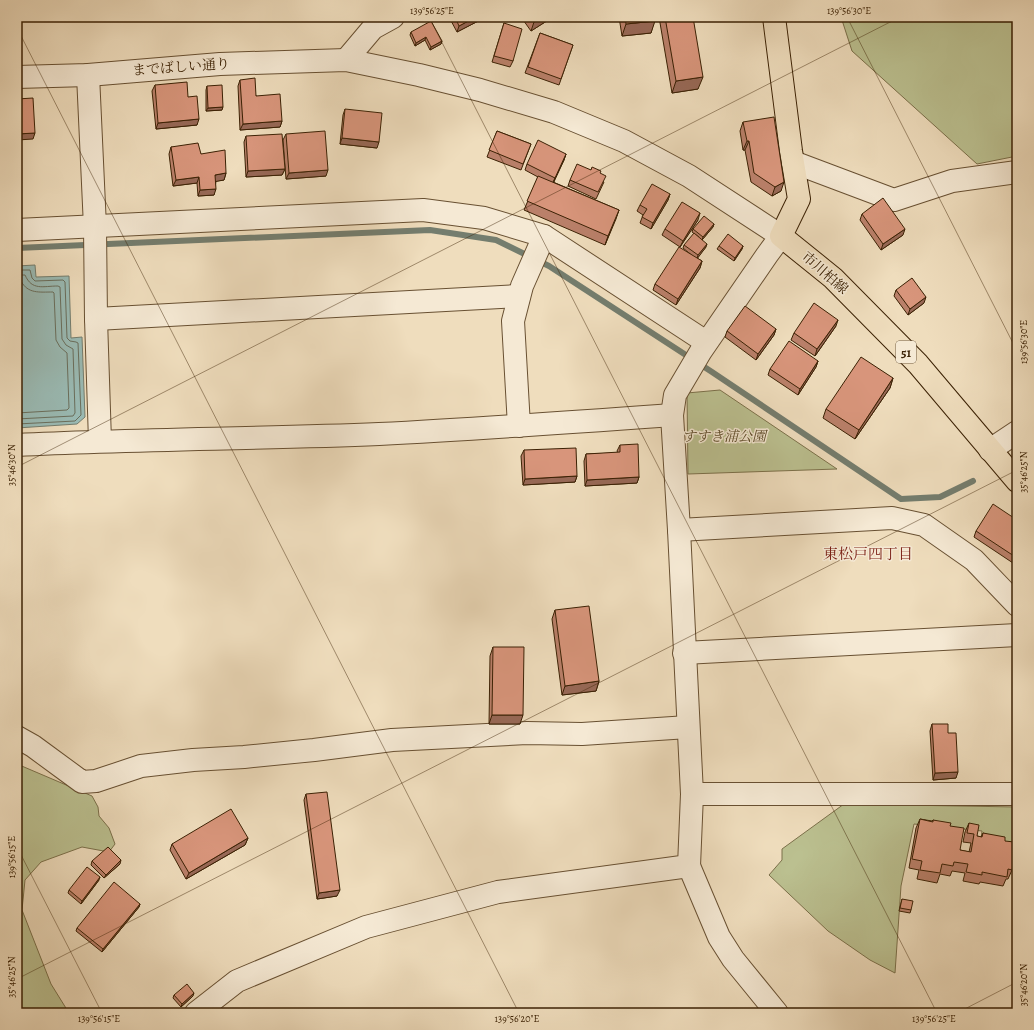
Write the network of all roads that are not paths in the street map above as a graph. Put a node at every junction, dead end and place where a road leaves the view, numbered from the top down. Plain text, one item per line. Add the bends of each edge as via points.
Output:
1 (393, 17) edge
2 (774, 17) edge
3 (346, 60) junction
4 (88, 75) junction
5 (17, 77) edge
6 (793, 162) junction
7 (1017, 172) edge
8 (17, 230) edge
9 (781, 236) junction
10 (95, 239) junction
11 (537, 251) junction
12 (519, 296) junction
13 (96, 319) junction
14 (699, 354) junction
15 (672, 415) junction
16 (519, 426) junction
17 (1017, 432) edge
18 (100, 441) junction
19 (17, 445) edge
20 (990, 450) junction
21 (1017, 481) edge
22 (679, 530) junction
23 (1017, 605) edge
24 (1017, 636) edge
25 (684, 653) junction
26 (688, 727) junction
27 (17, 737) edge
28 (692, 794) junction
29 (1017, 794) edge
30 (689, 866) junction
31 (196, 1013) edge
32 (777, 1013) edge

1 - 3 street via 373,28
2 - 6 main road
3 - 4 street, までばしい通り via 220,64
3 - 9 street, までばしい通り via 420,75 554,112 624,141 689,176
4 - 5 street, までばしい通り
4 - 10 street
6 - 7 street via 894,200 952,181
6 - 9 main road via 799,199
8 - 10 street
9 - 14 street
9 - 20 main road, 市川柏線 / 51 via 833,278 918,364
10 - 11 street via 423,210 484,218
10 - 13 street
11 - 12 street
11 - 14 street
12 - 13 street
12 - 16 street via 513,322
13 - 18 street
14 - 15 street via 675,395
15 - 16 street
15 - 22 street
16 - 18 street via 378,434
17 - 20 street
18 - 19 street
20 - 21 main road, 市川柏線 / 51
22 - 23 street via 892,518 924,525 974,560
22 - 25 street
24 - 25 street
25 - 26 street
26 - 27 street via 582,734 527,733 392,740 299,752 141,766 96,782 82,782
26 - 28 street
28 - 29 street
28 - 30 street
30 - 31 street via 498,892 366,927 237,981
30 - 32 street via 720,937 733,959

